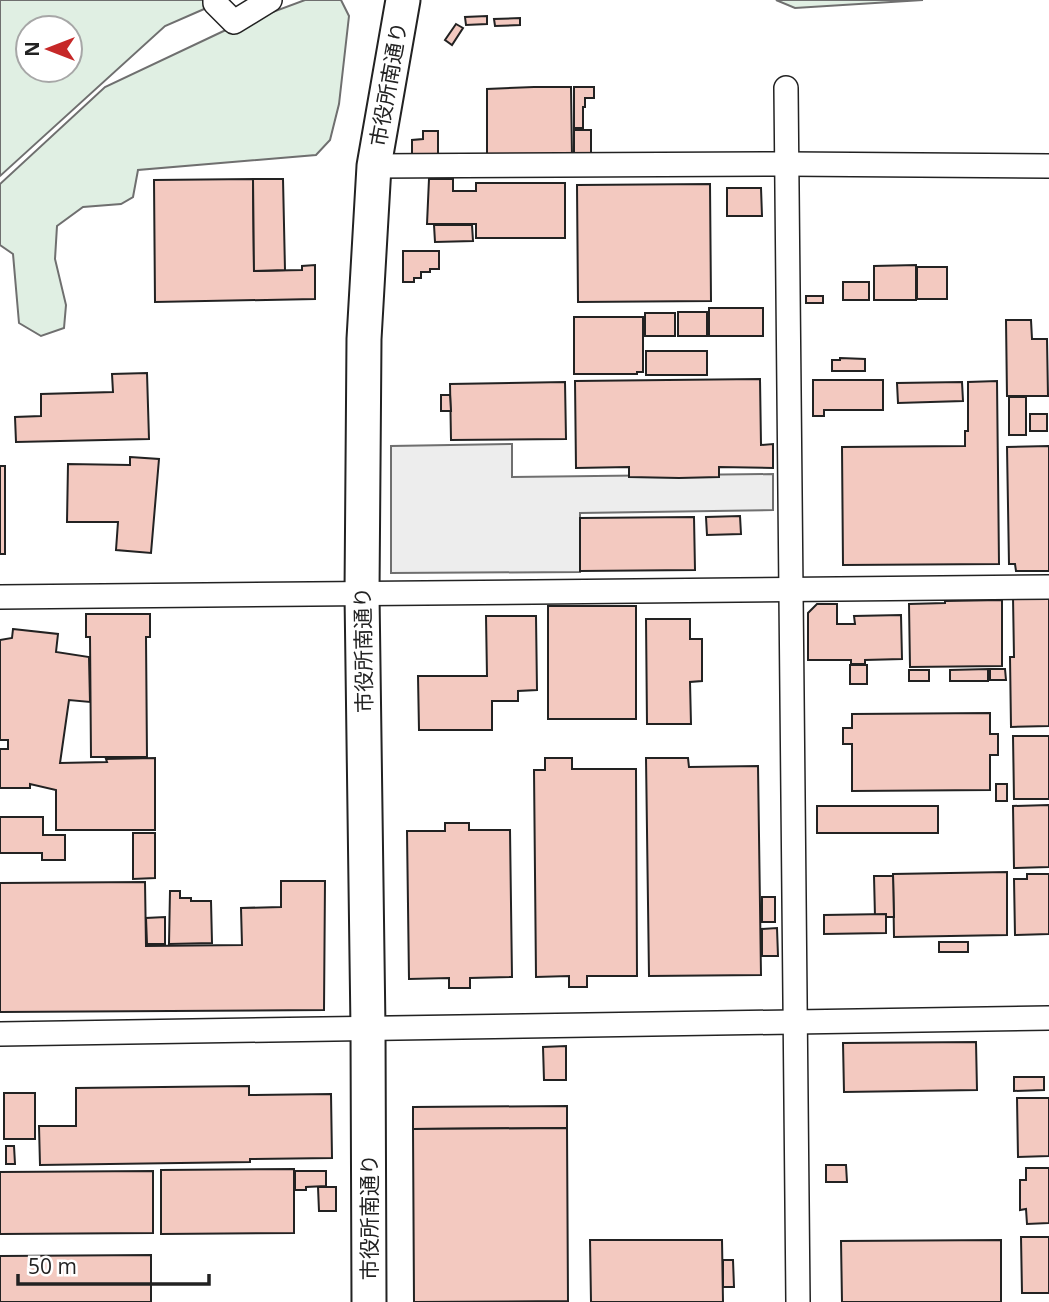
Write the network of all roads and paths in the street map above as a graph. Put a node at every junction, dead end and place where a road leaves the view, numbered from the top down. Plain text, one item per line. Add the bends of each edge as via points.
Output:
1 (215, 0) edge
2 (270, 0) edge
3 (401, 9) edge
4 (786, 88) dead end
5 (787, 164) junction
6 (374, 166) junction
7 (1049, 166) edge
8 (1049, 587) edge
9 (790, 589) junction
10 (362, 594) junction
11 (0, 597) edge
12 (1049, 1018) edge
13 (795, 1022) junction
14 (368, 1029) junction
15 (0, 1034) edge
16 (369, 1302) edge
17 (798, 1302) edge

1 - 2 street via 234,22
3 - 6 street, 市役所南通り
4 - 5 street
5 - 6 street
5 - 7 street
5 - 9 street
6 - 10 street, 市役所南通り via 364,339
8 - 9 street
9 - 10 street
9 - 13 street
10 - 11 street
10 - 14 street, 市役所南通り
12 - 13 street
13 - 14 street
13 - 17 street
14 - 15 street
14 - 16 street, 市役所南通り

